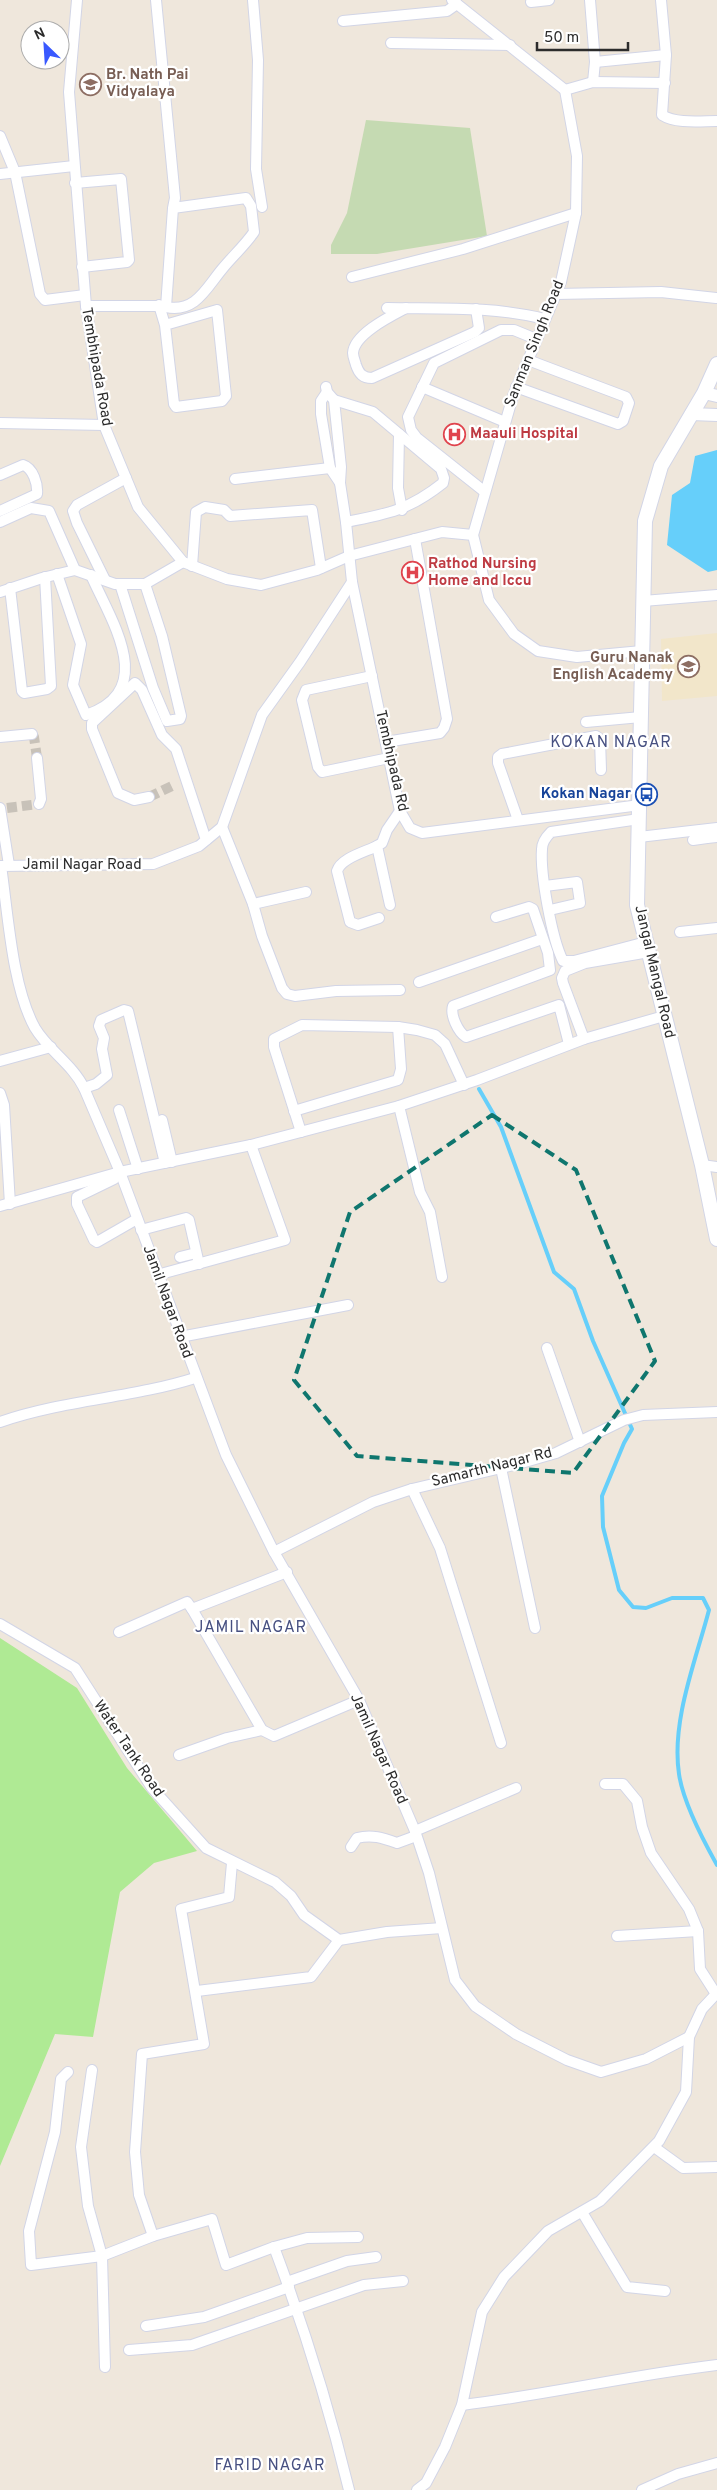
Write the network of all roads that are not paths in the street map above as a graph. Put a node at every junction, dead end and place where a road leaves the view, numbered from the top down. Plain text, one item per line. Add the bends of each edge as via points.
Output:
1 (77, 0) edge
2 (156, 0) edge
3 (253, 0) edge
4 (549, 0) edge
5 (590, 0) edge
6 (661, 0) edge
7 (455, 2) edge
8 (531, 2) dead end
9 (343, 21) dead end
10 (391, 43) dead end
11 (510, 45) junction
12 (666, 55) junction
13 (595, 62) junction
14 (593, 82) junction
15 (665, 83) junction
16 (564, 90) junction
17 (717, 121) edge
18 (0, 136) edge
19 (74, 166) junction
20 (15, 172) junction
21 (0, 174) edge
22 (75, 183) junction
23 (262, 207) dead end
24 (173, 208) junction
25 (576, 213) junction
26 (82, 267) junction
27 (352, 277) dead end
28 (556, 294) junction
29 (85, 295) junction
30 (716, 298) dead end
31 (86, 306) junction
32 (162, 306) junction
33 (387, 308) dead end
34 (406, 308) junction
35 (476, 309) junction
36 (545, 319) junction
37 (165, 325) junction
38 (536, 339) junction
39 (528, 360) junction
40 (717, 364) edge
41 (422, 387) junction
42 (516, 387) junction
43 (710, 394) edge
44 (334, 400) junction
45 (691, 414) junction
46 (717, 414) edge
47 (505, 422) junction
48 (0, 424) edge
49 (104, 425) junction
50 (399, 434) junction
51 (330, 468) junction
52 (0, 474) edge
53 (126, 478) junction
54 (235, 479) dead end
55 (340, 483) junction
56 (485, 492) junction
57 (402, 510) junction
58 (0, 511) edge
59 (0, 522) edge
60 (346, 522) junction
61 (473, 535) junction
62 (415, 539) junction
63 (349, 556) junction
64 (187, 564) junction
65 (321, 568) junction
66 (75, 570) junction
67 (57, 574) junction
68 (91, 575) junction
69 (45, 577) junction
70 (105, 580) junction
71 (352, 582) junction
72 (120, 584) junction
73 (145, 584) junction
74 (5, 590) edge
75 (717, 595) edge
76 (643, 602) junction
77 (642, 651) junction
78 (372, 676) junction
79 (641, 717) junction
80 (586, 722) dead end
81 (32, 734) dead end
82 (0, 737) edge
83 (386, 742) junction
84 (37, 758) tunnel mouth
85 (389, 758) junction
86 (601, 770) dead end
87 (148, 797) tunnel mouth
88 (39, 804) dead end
89 (640, 804) junction
90 (2, 808) edge
91 (400, 811) junction
92 (639, 819) junction
93 (518, 820) junction
94 (222, 827) junction
95 (717, 828) edge
96 (710, 835) edge
97 (639, 837) junction
98 (206, 840) junction
99 (693, 840) dead end
100 (377, 846) junction
101 (3, 866) edge
102 (545, 886) junction
103 (306, 892) dead end
104 (253, 904) junction
105 (390, 905) dead end
106 (550, 910) junction
107 (496, 917) dead end
108 (379, 918) dead end
109 (717, 928) edge
110 (680, 932) dead end
111 (542, 939) junction
112 (647, 947) junction
113 (419, 982) dead end
114 (400, 990) dead end
115 (664, 1016) junction
116 (136, 1017) dead end
117 (398, 1027) junction
118 (584, 1038) junction
119 (569, 1044) junction
120 (50, 1047) junction
121 (0, 1061) edge
122 (464, 1085) junction
123 (84, 1088) junction
124 (0, 1093) edge
125 (399, 1106) junction
126 (119, 1110) dead end
127 (294, 1111) junction
128 (301, 1132) junction
129 (251, 1145) junction
130 (168, 1162) junction
131 (702, 1165) junction
132 (717, 1167) edge
133 (138, 1169) junction
134 (121, 1174) junction
135 (713, 1199) edge
136 (5, 1205) edge
137 (137, 1219) junction
138 (141, 1230) junction
139 (717, 1239) edge
140 (196, 1253) junction
141 (180, 1257) dead end
142 (198, 1264) junction
143 (157, 1275) junction
144 (442, 1277) dead end
145 (348, 1305) dead end
146 (180, 1337) junction
147 (547, 1348) dead end
148 (195, 1378) junction
149 (717, 1412) edge
150 (0, 1422) edge
151 (580, 1442) junction
152 (501, 1468) junction
153 (412, 1489) junction
154 (274, 1552) junction
155 (287, 1572) junction
156 (192, 1609) junction
157 (0, 1624) edge
158 (535, 1628) dead end
159 (119, 1632) dead end
160 (359, 1700) junction
161 (262, 1730) junction
162 (501, 1743) dead end
163 (179, 1755) dead end
164 (605, 1784) dead end
165 (516, 1788) dead end
166 (415, 1834) junction
167 (351, 1846) dead end
168 (232, 1863) junction
169 (442, 1928) junction
170 (698, 1931) junction
171 (617, 1936) dead end
172 (340, 1940) junction
173 (197, 1991) junction
174 (717, 1994) edge
175 (689, 2037) junction
176 (92, 2070) dead end
177 (68, 2072) dead end
178 (654, 2147) junction
179 (717, 2167) edge
180 (582, 2212) junction
181 (153, 2236) junction
182 (358, 2237) dead end
183 (274, 2247) junction
184 (102, 2256) junction
185 (376, 2257) dead end
186 (403, 2281) dead end
187 (288, 2284) junction
188 (666, 2291) dead end
189 (296, 2308) junction
190 (146, 2326) dead end
191 (128, 2350) dead end
192 (717, 2365) edge
193 (105, 2367) dead end
194 (462, 2405) junction
195 (717, 2463) edge
196 (349, 2490) edge
197 (417, 2490) edge
198 (642, 2490) edge

1 - 19 street, Tembhipada Road via 69,92
2 - 24 street via 176,198
3 - 23 street via 258,60 256,169
4 - 8 street
5 - 13 street
6 - 12 street
7 - 9 street via 447,11
7 - 11 street
10 - 11 street
11 - 16 street
12 - 13 street
12 - 15 street
13 - 14 street
14 - 15 street
14 - 16 street
15 - 17 street via 662,115
16 - 25 street, Sanman Singh Road via 577,156
18 - 20 street
19 - 20 street
19 - 22 street, Tembhipada Road
20 - 21 street
20 - 29 street via 40,294 45,300
22 - 26 street, Tembhipada Road
22 - 26 street via 121,179 129,260
24 - 32 street
24 - 32 street via 246,198 251,206 254,232 206,292 194,302 179,310
25 - 27 street via 463,249
25 - 28 street, Sanman Singh Road
26 - 29 street, Tembhipada Road
28 - 30 street via 662,292
28 - 36 street, Sanman Singh Road
29 - 31 street, Tembhipada Road
31 - 32 street
31 - 49 street, Tembhipada Road
32 - 37 street
33 - 34 street
34 - 35 street
34 - 35 street via 365,333 356,345 353,354 359,373 366,378 475,332 479,328
35 - 36 street via 518,312
36 - 38 street, Sanman Singh Road
37 - 37 street via 176,407 222,402 226,396 217,310
38 - 39 street, Sanman Singh Road
38 - 41 street via 514,330 501,330 434,363
39 - 42 street, Sanman Singh Road
39 - 42 street via 626,396 629,403 623,421 618,424
40 - 43 main road, Jangal Mangal Road
41 - 47 street
41 - 56 street via 408,417 411,430
42 - 47 street, Sanman Singh Road
43 - 45 main road, Jangal Mangal Road
44 - 50 street via 374,412
44 - 51 street via 326,390 321,401
44 - 55 street
45 - 46 street
45 - 76 main road, Jangal Mangal Road via 661,466 645,521
47 - 56 street, Sanman Singh Road
48 - 49 street
49 - 53 street, Tembhipada Road
50 - 57 street via 398,488
50 - 57 street via 441,469 444,478 444,483
51 - 54 street
51 - 55 street
52 - 58 street via 26,466 30,468 38,488 37,494
53 - 64 street, Tembhipada Road via 138,507
53 - 70 street via 77,505 73,511
55 - 60 street
56 - 61 street, Sanman Singh Road
57 - 60 street
59 - 66 street via 31,508 49,511
60 - 63 street
61 - 62 street via 442,532
61 - 77 street via 489,600 514,634 538,651 577,657
62 - 63 street
62 - 83 street via 447,719 440,733
63 - 65 street
63 - 71 street
64 - 65 street via 227,579 261,584
64 - 65 street via 196,512 204,507 224,510 230,516 312,510
64 - 73 street
66 - 67 street
66 - 68 street
67 - 68 street via 81,644 73,685 86,715 104,709 116,697 127,667 124,646
67 - 69 street
68 - 70 street
69 - 74 street
69 - 74 street via 51,686 47,689 22,691
70 - 72 street
71 - 78 street, Tembhipada Rd
71 - 94 street via 262,715
72 - 73 street
72 - 73 street via 152,688 167,721 171,722 181,716 162,636
75 - 76 street
76 - 77 main road, Jangal Mangal Road
77 - 79 main road, Jangal Mangal Road
78 - 83 street, Tembhipada Rd
78 - 85 street via 306,690 302,700 318,767 322,772
79 - 80 street
79 - 89 main road, Jangal Mangal Road
81 - 82 street
83 - 85 street, Tembhipada Rd
84 - 88 street
85 - 91 street, Tembhipada Rd
86 - 93 street via 600,739 596,736 502,754 498,763
87 - 98 street via 134,800 118,793 92,729 92,723 135,683 142,690 162,735 176,749 181,781
89 - 92 main road, Jangal Mangal Road
89 - 93 street, Tembhipada Rd
90 - 101 street
91 - 93 street, Tembhipada Rd via 410,828 422,833
91 - 100 street
92 - 97 main road, Jangal Mangal Road
92 - 102 street via 551,832 544,838 542,849
94 - 98 street, Jamil Nagar Road
94 - 104 street
95 - 96 street
96 - 97 street
96 - 99 street
97 - 112 main road, Jangal Mangal Road via 637,905
98 - 101 street, Jamil Nagar Road via 199,846 154,864
100 - 105 street
100 - 108 street via 344,861 337,871 350,922 358,925
101 - 120 street, Jamil Nagar Road via 18,980 35,1028
102 - 106 street
102 - 106 street via 577,882 579,885 580,903
103 - 104 street
104 - 114 street via 262,936 287,994
106 - 112 street via 558,950 564,961 574,962
107 - 111 street via 529,907 533,909
109 - 110 street
111 - 113 street
111 - 119 street via 550,970 453,1006 451,1011 461,1034 466,1036 559,1005
112 - 115 main road, Jangal Mangal Road
112 - 118 street via 565,971 563,983
115 - 118 street
115 - 131 main road, Jangal Mangal Road
116 - 130 street
117 - 122 street via 435,1035 445,1044
117 - 127 street via 401,1069 398,1080
117 - 127 street via 302,1025 278,1035 274,1039 274,1047
118 - 119 street
119 - 122 street
120 - 121 street
120 - 123 street, Jamil Nagar Road via 79,1078
122 - 125 street
123 - 130 street via 107,1075 102,1049 104,1038 99,1026 101,1020 128,1011
123 - 134 street, Jamil Nagar Road
124 - 136 street via 4,1105
125 - 128 street
125 - 144 street via 420,1192 430,1212
126 - 133 street
127 - 128 street
128 - 129 street
129 - 130 street
129 - 142 street via 285,1240
130 - 133 street
131 - 132 street
131 - 135 main road, Jangal Mangal Road
133 - 134 street
134 - 136 street
134 - 137 street, Jamil Nagar Road
134 - 137 street via 77,1197 77,1204 97,1242
135 - 139 main road, Jangal Mangal Road
137 - 138 street, Jamil Nagar Road
138 - 140 street via 186,1218
138 - 143 street, Jamil Nagar Road
140 - 141 street
140 - 142 street
142 - 143 street
143 - 146 street, Jamil Nagar Road
145 - 146 street
146 - 148 street, Jamil Nagar Road
147 - 151 street
148 - 150 street via 167,1387 25,1412
148 - 154 street, Jamil Nagar Road via 226,1455
149 - 151 street, Samarth Nagar Rd via 643,1415 627,1419
151 - 152 street, Samarth Nagar Rd via 556,1453
152 - 153 street, Samarth Nagar Rd
152 - 158 street
153 - 154 street, Samarth Nagar Rd via 373,1502
153 - 162 street via 440,1548
154 - 155 street, Jamil Nagar Road
155 - 156 street
155 - 160 street, Jamil Nagar Road
156 - 159 street via 187,1602
156 - 161 street
157 - 168 street, Water Tank Road via 74,1668 152,1788 206,1848
160 - 161 street via 274,1736
160 - 166 street, Jamil Nagar Road
161 - 163 street
164 - 170 street via 623,1784 637,1801 651,1852 689,1908
165 - 166 street
166 - 167 street via 397,1843 367,1835 357,1838
166 - 169 street, Jamil Nagar Road via 429,1873
168 - 172 street, Water Tank Road via 275,1882 291,1896 304,1915
168 - 173 street via 229,1897 181,1909
169 - 172 street
169 - 175 street, Jamil Nagar Road via 456,1980 475,2006 516,2034 567,2060 601,2072 646,2059
170 - 171 street
170 - 174 street via 700,1969
172 - 173 street via 311,1977
173 - 181 street via 204,2044 142,2054 135,2152 140,2195
174 - 175 street via 702,2009
175 - 178 street via 686,2092
176 - 184 street via 81,2147 88,2206
177 - 184 street via 61,2079 55,2132 29,2230 31,2265
178 - 179 street via 683,2168
178 - 180 street via 600,2201
180 - 188 street via 627,2286
180 - 194 street via 548,2231 504,2277 482,2312
181 - 183 street via 212,2219 226,2265
181 - 184 street
182 - 183 street via 307,2238
183 - 187 street
184 - 193 street
185 - 187 street via 347,2261
186 - 189 street via 364,2285
187 - 189 street
187 - 190 street via 204,2317
189 - 191 street via 192,2345
189 - 196 street
192 - 194 street
194 - 197 street via 426,2483
195 - 198 street via 678,2474

